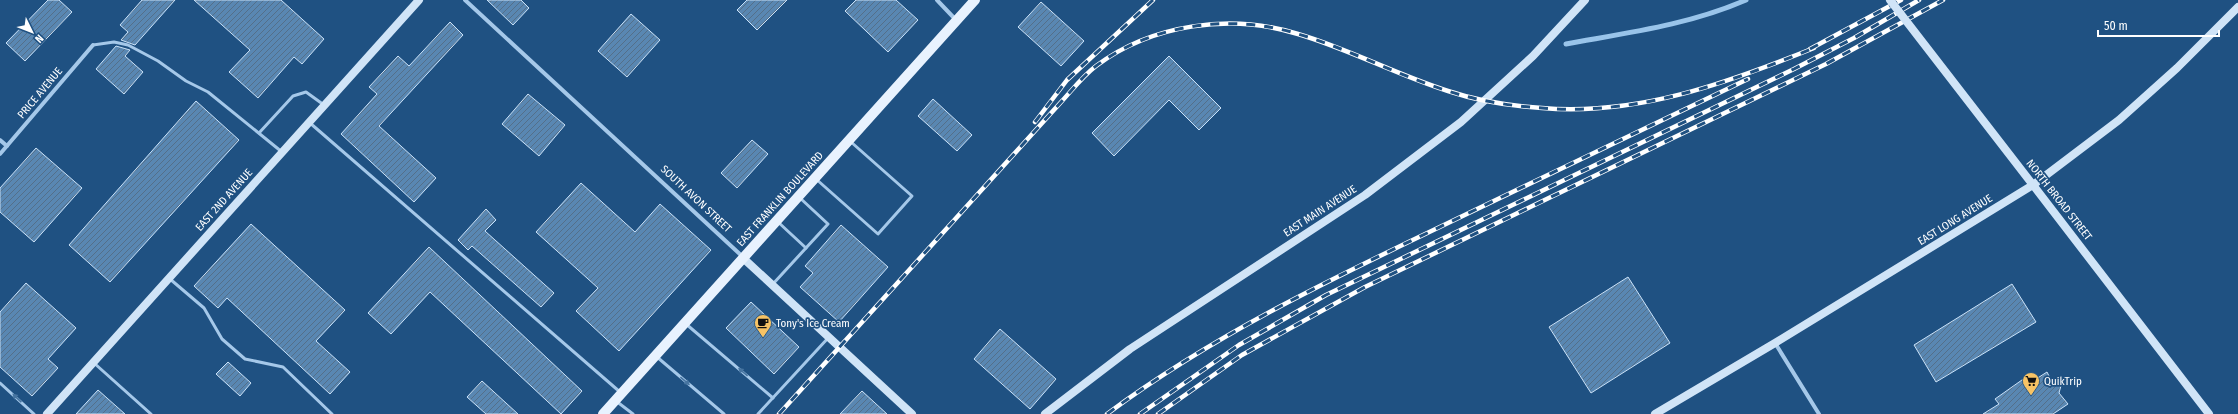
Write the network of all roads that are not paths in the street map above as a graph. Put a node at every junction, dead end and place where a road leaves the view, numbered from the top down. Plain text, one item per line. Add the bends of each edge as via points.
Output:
1 (419, 0) edge
2 (465, 0) edge
3 (937, 0) edge
4 (975, 0) edge
5 (1585, 0) edge
6 (1890, 0) edge
7 (2238, 7) edge
8 (957, 21) junction
9 (93, 45) joint
10 (324, 105) junction
11 (309, 122) junction
12 (258, 133) junction
13 (0, 140) edge
14 (850, 141) junction
15 (7, 146) junction
16 (282, 152) junction
17 (0, 154) edge
18 (816, 178) junction
19 (2033, 185) junction
20 (798, 197) junction
21 (777, 221) junction
22 (806, 248) junction
23 (743, 258) junction
24 (169, 278) junction
25 (772, 285) junction
26 (685, 323) junction
27 (829, 337) junction
28 (1775, 343) junction
29 (655, 356) junction
30 (93, 362) junction
31 (0, 383) edge
32 (618, 397) junction
33 (773, 398) junction
34 (34, 414) edge
35 (46, 414) edge
36 (151, 414) edge
37 (332, 414) edge
38 (602, 414) edge
39 (633, 414) edge
40 (724, 414) edge
41 (758, 414) edge
42 (912, 414) edge
43 (1045, 414) edge
44 (1655, 414) edge
45 (1818, 414) edge
46 (2209, 414) edge

1 - 10 street, EAST 2ND AVENUE
2 - 23 street, SOUTH AVON STREET
3 - 8 street
4 - 8 main road, EAST FRANKLIN BOULEVARD
5 - 43 street, EAST MAIN AVENUE via 1533,56 1455,126 1365,195 1130,349
6 - 19 street, NORTH BROAD STREET, bridge
7 - 19 street, EAST LONG AVENUE via 2177,68 2118,120
8 - 14 main road, EAST FRANKLIN BOULEVARD
9 - 12 lane via 114,42 128,45 158,61 186,81 208,92
9 - 15 street, PRICE AVENUE
10 - 11 street, EAST 2ND AVENUE
10 - 12 lane via 306,92 292,96
11 - 16 street, EAST 2ND AVENUE
11 - 32 lane
12 - 16 lane
13 - 15 street
14 - 18 main road, EAST FRANKLIN BOULEVARD
14 - 18 lane via 912,196 878,234
15 - 17 street, PRICE AVENUE
16 - 24 street, EAST 2ND AVENUE
18 - 20 main road, EAST FRANKLIN BOULEVARD
19 - 28 street, EAST LONG AVENUE
19 - 46 street, NORTH BROAD STREET
20 - 21 main road, EAST FRANKLIN BOULEVARD
20 - 22 lane via 828,224
21 - 22 lane
21 - 23 main road, EAST FRANKLIN BOULEVARD
22 - 25 lane
23 - 25 street, SOUTH AVON STREET
23 - 26 main road, EAST FRANKLIN BOULEVARD
24 - 30 street, EAST 2ND AVENUE
24 - 37 lane via 204,308 222,339 245,359 283,367
25 - 27 street, SOUTH AVON STREET
26 - 29 main road, EAST FRANKLIN BOULEVARD
33 -> 26 lane
27 - 33 lane
27 - 42 street, SOUTH AVON STREET
28 - 44 street, EAST LONG AVENUE
28 - 45 street
29 - 32 main road, EAST FRANKLIN BOULEVARD
29 -> 40 lane
30 - 35 street, EAST 2ND AVENUE
30 - 36 lane
34 -> 31 lane
32 - 38 main road, EAST FRANKLIN BOULEVARD
32 - 39 lane
33 - 41 lane

